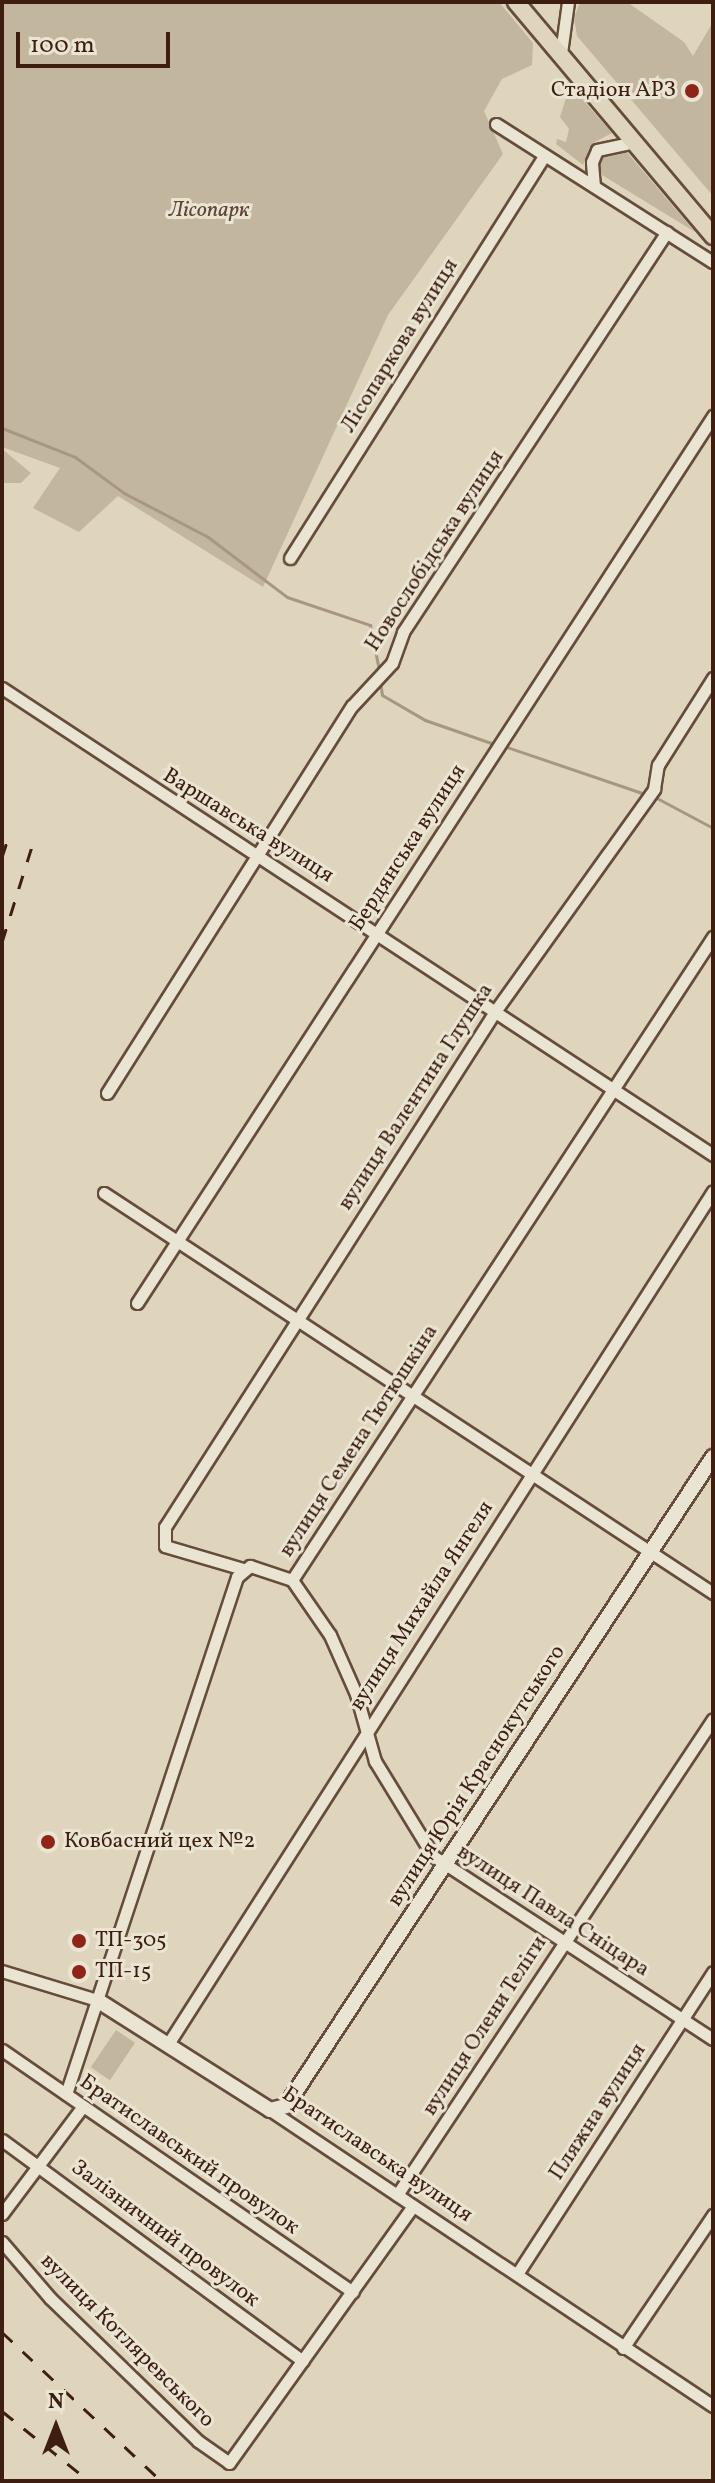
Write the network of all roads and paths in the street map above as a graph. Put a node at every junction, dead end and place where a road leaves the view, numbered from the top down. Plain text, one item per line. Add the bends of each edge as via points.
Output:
1 (516, 2) edge
2 (568, 2) edge
3 (561, 53) junction
4 (496, 124) dead end
5 (634, 142) junction
6 (544, 156) junction
7 (594, 186) junction
8 (667, 232) junction
9 (713, 236) edge
10 (713, 262) edge
11 (713, 416) edge
12 (290, 558) dead end
13 (713, 678) edge
14 (2, 688) edge
15 (259, 856) junction
16 (377, 931) junction
17 (713, 937) edge
18 (496, 1010) junction
19 (613, 1089) junction
20 (107, 1093) dead end
21 (713, 1155) edge
22 (713, 1191) edge
23 (104, 1193) dead end
24 (178, 1240) junction
25 (137, 1303) dead end
26 (296, 1320) junction
27 (414, 1396) junction
28 (713, 1457) edge
29 (530, 1475) junction
30 (165, 1546) joint
31 (651, 1553) junction
32 (243, 1569) junction
33 (292, 1580) junction
34 (713, 1593) edge
35 (713, 1719) edge
36 (364, 1733) junction
37 (444, 1866) junction
38 (564, 1942) junction
39 (2, 1971) edge
40 (713, 1972) edge
41 (97, 2000) junction
42 (683, 2019) junction
43 (713, 2039) edge
44 (168, 2044) junction
45 (2, 2050) edge
46 (66, 2094) junction
47 (83, 2106) junction
48 (270, 2110) junction
49 (2, 2140) edge
50 (39, 2166) junction
51 (397, 2195) junction
52 (413, 2206) junction
53 (2, 2214) edge
54 (713, 2215) edge
55 (2, 2242) edge
56 (517, 2274) junction
57 (353, 2292) junction
58 (623, 2348) junction
59 (303, 2361) junction
60 (713, 2406) edge

1 - 3 main road
2 - 3 street
3 - 5 main road
4 - 6 street
5 - 7 street via 597,150
5 - 9 main road
6 - 7 street
6 - 12 street, Лісопаркова вулиця
7 - 8 street
8 - 10 street
8 - 15 street, Новослобідська вулиця via 403,632 392,663 352,706
11 - 16 street, Бердянська вулиця
13 - 18 street, вулиця Валентина Глушка via 658,765 654,789
14 - 15 street, Варшавська вулиця
15 - 16 street, Варшавська вулиця
15 - 20 street, Новослобідська вулиця
16 - 18 street, Варшавська вулиця
16 - 24 street, Бердянська вулиця
17 - 19 street, вулиця Семена Тютюшкіна
18 - 19 street, Варшавська вулиця
18 - 26 street, вулиця Валентина Глушка
19 - 21 street, Варшавська вулиця
19 - 27 street, вулиця Семена Тютюшкіна
22 - 29 street, вулиця Михайла Янгеля
23 - 24 street
24 - 25 street, Бердянська вулиця
24 - 26 street
26 - 27 street
26 - 30 street, вулиця Валентина Глушка via 165,1527
27 - 29 street
27 - 33 street, вулиця Семена Тютюшкіна
28 - 31 street, вулиця Юрія Краснокутського
29 - 31 street
29 - 36 street, вулиця Михайла Янгеля
30 - 32 street, вулиця Семена Тютюшкіна
31 - 34 street
31 - 37 street, вулиця Юрія Краснокутського
32 - 33 street, вулиця Семена Тютюшкіна via 261,1568
32 - 41 street
33 - 36 street, вулиця Павла Сніцара via 330,1635 356,1694
35 - 38 street, вулиця Олени Теліги
36 - 37 street, вулиця Павла Сніцара via 394,1798 421,1842
36 - 44 street, вулиця Михайла Янгеля
37 - 38 street, вулиця Павла Сніцара
37 - 48 street, вулиця Юрія Краснокутського via 286,2106
38 - 42 street, вулиця Павла Сніцара
38 - 51 street, вулиця Олени Теліги
39 - 41 street, Братиславська вулиця
40 - 42 street, Пляжна вулиця
41 - 44 street, Братиславська вулиця
41 - 46 street
42 - 43 street, вулиця Павла Сніцара
42 - 56 street, Пляжна вулиця
44 - 48 street, Братиславська вулиця
45 - 46 street, Братиславський провулок
46 - 47 street, Братиславський провулок
47 - 50 street
47 - 57 street, Братиславський провулок
48 - 51 street, Братиславська вулиця
49 - 50 street, Залізничний провулок
50 - 53 street
50 - 59 street, Залізничний провулок
51 - 52 street, Братиславська вулиця
52 - 56 street, Братиславська вулиця
52 - 57 street
54 - 58 street
55 - 59 street, вулиця Котляревського via 50,2298 198,2441 229,2463
56 - 58 street, Братиславська вулиця
57 - 59 street
58 - 60 street, Братиславська вулиця

